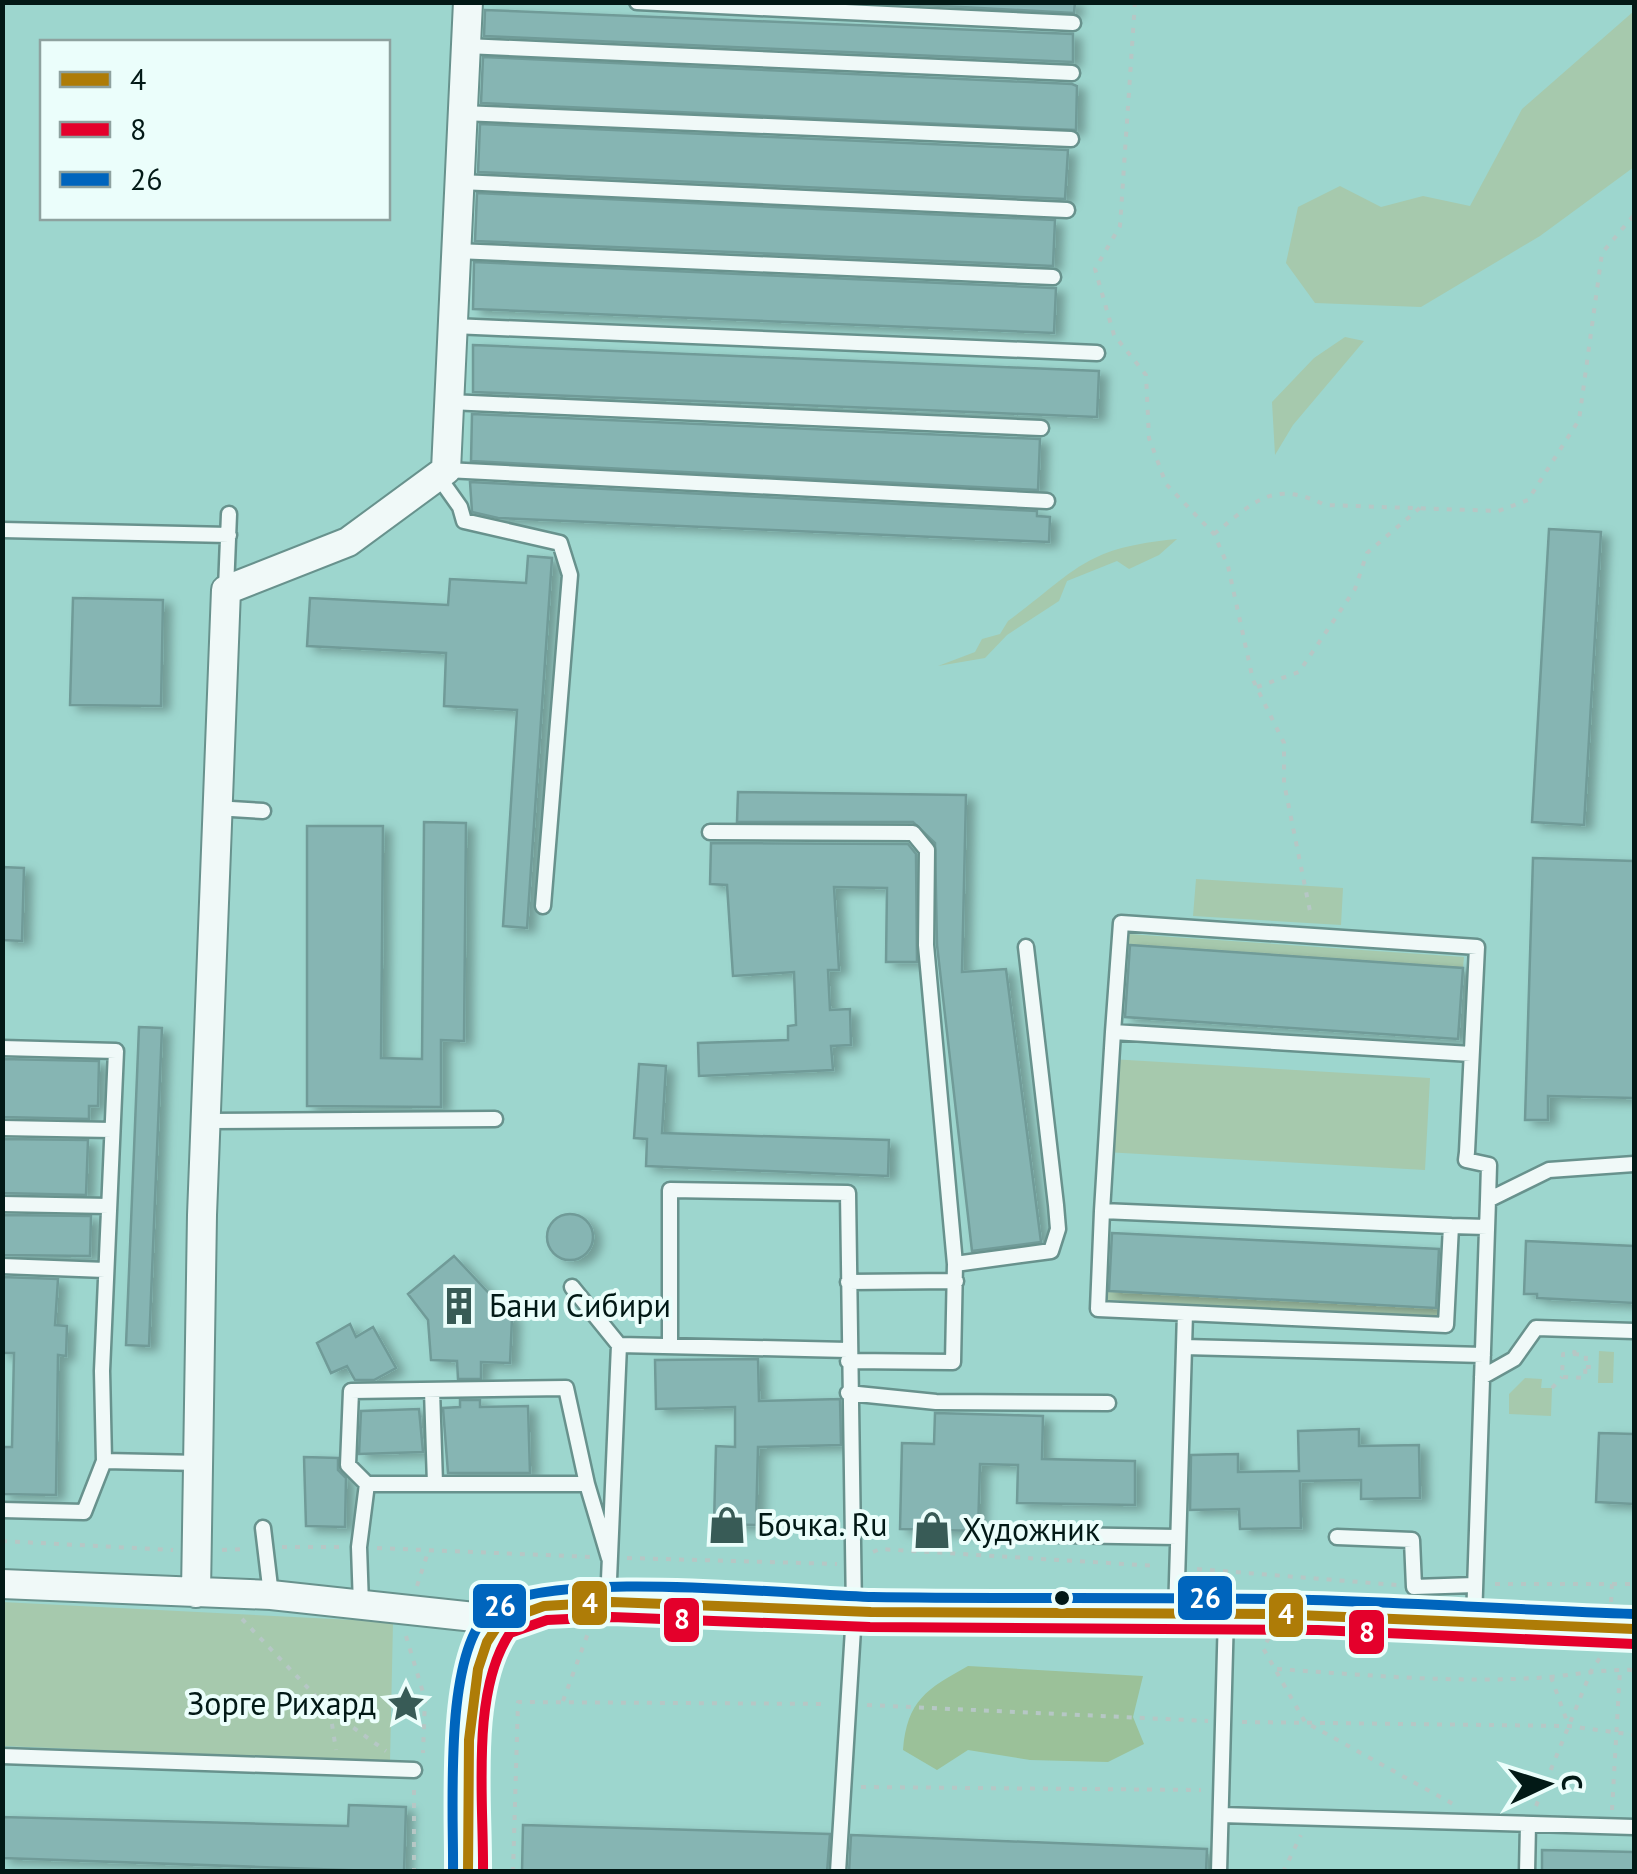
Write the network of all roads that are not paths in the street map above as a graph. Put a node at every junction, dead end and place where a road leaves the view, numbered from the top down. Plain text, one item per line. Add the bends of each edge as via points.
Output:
1 (468, 2) edge
2 (637, 2) edge
3 (1073, 23) dead end
4 (466, 46) junction
5 (1072, 73) dead end
6 (462, 113) junction
7 (1071, 140) dead end
8 (460, 182) junction
9 (1067, 210) dead end
10 (456, 250) junction
11 (1053, 278) dead end
12 (453, 326) junction
13 (1097, 353) dead end
14 (449, 402) junction
15 (1041, 428) dead end
16 (442, 473) junction
17 (1047, 501) dead end
18 (229, 514) dead end
19 (2, 530) edge
20 (229, 535) junction
21 (226, 590) junction
22 (215, 808) junction
23 (264, 811) dead end
24 (710, 832) dead end
25 (544, 906) dead end
26 (1026, 947) dead end
27 (1113, 1032) junction
28 (2, 1048) edge
29 (1471, 1054) junction
30 (495, 1119) dead end
31 (208, 1121) junction
32 (2, 1128) edge
33 (112, 1130) junction
34 (1634, 1164) edge
35 (1488, 1200) junction
36 (2, 1204) edge
37 (109, 1206) junction
38 (1102, 1211) junction
39 (1451, 1226) junction
40 (1487, 1227) junction
41 (956, 1264) junction
42 (2, 1266) edge
43 (105, 1270) junction
44 (956, 1281) junction
45 (848, 1282) junction
46 (572, 1287) dead end
47 (1185, 1313) junction
48 (1634, 1331) edge
49 (619, 1345) junction
50 (670, 1346) junction
51 (1184, 1347) junction
52 (1483, 1355) junction
53 (848, 1356) junction
54 (1482, 1377) junction
55 (432, 1390) junction
56 (848, 1394) junction
57 (1108, 1403) dead end
58 (104, 1462) junction
59 (201, 1464) junction
60 (367, 1484) junction
61 (435, 1484) junction
62 (587, 1484) junction
63 (2, 1510) edge
64 (263, 1528) dead end
65 (1004, 1534) dead end
66 (1337, 1536) dead end
67 (1177, 1537) junction
68 (609, 1558) junction
69 (2, 1584) edge
70 (1475, 1584) junction
71 (207, 1594) junction
72 (271, 1595) junction
73 (608, 1603) junction
74 (361, 1605) junction
75 (854, 1613) junction
76 (1176, 1614) junction
77 (1226, 1614) junction
78 (502, 1620) junction
79 (1474, 1620) junction
80 (1622, 1629) edge
81 (2, 1756) edge
82 (414, 1770) road end
83 (1220, 1815) junction
84 (1528, 1824) junction
85 (1634, 1827) edge
86 (468, 1872) edge
87 (838, 1872) edge
88 (1219, 1872) edge
89 (1527, 1872) edge

1 - 4 street
2 - 3 lane
4 - 5 lane
4 - 6 street
6 - 7 lane
6 - 8 street
8 - 9 lane
8 - 10 street
10 - 11 lane
10 - 12 street
12 - 13 lane
12 - 14 street
14 - 15 lane
14 - 16 street
16 - 17 lane
16 - 21 street via 348,542
16 - 25 lane via 464,521 560,544 570,575
18 - 20 lane
19 - 20 lane
20 - 21 lane
21 - 22 street
22 - 23 lane
22 - 31 street
24 - 41 lane via 913,833 927,850 926,945
26 - 41 lane via 1058,1229 1051,1251
27 - 29 lane
27 - 29 lane via 1121,922 1477,947
27 - 38 lane
28 - 33 lane via 116,1051
29 - 35 lane via 1466,1160 1489,1165
30 - 31 lane
31 - 59 street
32 - 33 lane
33 - 37 lane
34 - 35 lane via 1549,1170
35 - 40 lane
36 - 37 lane
37 - 43 lane
38 - 39 lane
38 - 47 lane via 1098,1309
39 - 40 lane
39 - 47 lane via 1446,1325
40 - 52 lane
41 - 44 lane
42 - 43 lane
43 - 58 lane
44 - 45 lane
44 - 53 lane via 952,1362
45 - 50 lane via 848,1193 670,1190
45 - 53 lane
46 - 49 lane
47 - 51 lane
48 - 54 lane via 1536,1328 1514,1359
49 - 50 lane
49 - 68 lane
50 - 53 lane
51 - 52 lane
51 - 67 lane
52 - 54 lane
53 - 56 lane
54 - 70 lane
55 - 60 lane via 351,1392 348,1465
55 - 61 lane
55 - 62 lane via 566,1388
56 - 57 lane
56 - 75 lane
58 - 59 lane
58 - 63 lane via 84,1512
59 - 71 street via 198,1552
60 - 61 lane
60 - 74 lane
61 - 62 lane
62 - 68 lane
64 - 72 lane
65 - 67 lane
66 - 70 lane via 1412,1540 1414,1587
67 - 76 lane
68 - 73 lane
69 - 71 street
70 - 79 lane
71 - 72 street
72 - 74 street
73 - 75 street
73 - 78 street via 526,1608
74 - 78 street
75 - 76 street
75 - 87 lane
76 - 77 street
77 - 79 street
77 - 83 lane
78 - 86 street via 484,1642 474,1674
79 - 80 street
81 - 82 lane
83 - 84 lane
83 - 88 lane
84 - 85 lane
84 - 89 lane

